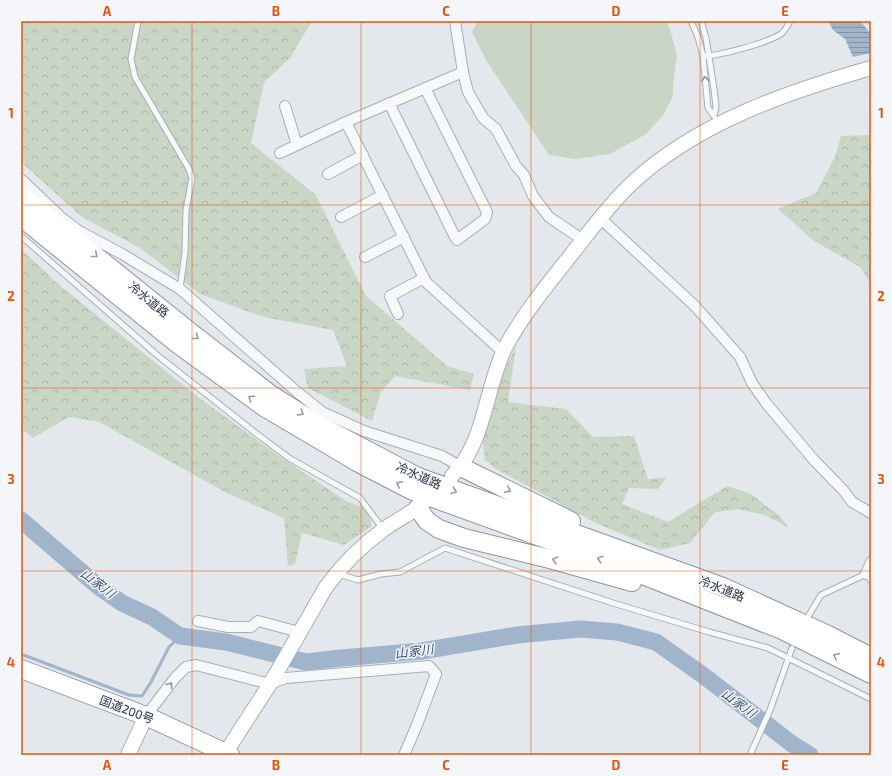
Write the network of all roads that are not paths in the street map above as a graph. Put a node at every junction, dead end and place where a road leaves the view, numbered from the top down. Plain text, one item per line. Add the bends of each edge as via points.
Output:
1 (138, 21) edge
2 (455, 21) edge
3 (691, 21) edge
4 (701, 21) edge
5 (790, 21) edge
6 (703, 56) junction
7 (709, 56) junction
8 (871, 68) edge
9 (463, 72) junction
10 (425, 88) junction
11 (389, 103) junction
12 (285, 106) dead end
13 (346, 122) junction
14 (714, 122) junction
15 (297, 145) junction
16 (280, 153) dead end
17 (363, 155) junction
18 (328, 174) dead end
19 (21, 179) edge
20 (383, 195) junction
21 (21, 196) edge
22 (21, 217) edge
23 (342, 217) dead end
24 (600, 218) junction
25 (21, 236) edge
26 (404, 237) junction
27 (583, 240) junction
28 (365, 257) dead end
29 (424, 278) junction
30 (180, 290) junction
31 (398, 314) dead end
32 (503, 352) junction
33 (456, 471) junction
34 (420, 506) joint
35 (871, 513) edge
36 (383, 530) junction
37 (871, 562) edge
38 (679, 571) junction
39 (336, 573) junction
40 (869, 577) edge
41 (714, 603) junction
42 (809, 615) dead end
43 (198, 621) dead end
44 (299, 632) junction
45 (792, 648) dead end
46 (871, 657) edge
47 (789, 658) junction
48 (21, 669) edge
49 (871, 674) edge
50 (273, 678) junction
51 (871, 699) edge
52 (146, 716) junction
53 (228, 754) edge
54 (128, 755) edge
55 (404, 755) edge
56 (750, 755) edge

1 - 30 lane via 131,59 135,77 192,178 186,210 186,252
2 - 9 street
3 - 6 lane
4 - 7 lane
5 - 7 lane via 781,33 747,47
6 - 7 lane
14 -> 6 lane via 708,108
7 - 14 lane via 716,107
8 - 14 street
9 - 10 street
9 - 27 street via 468,92 483,118 496,129 516,166 524,175 533,196 549,217
10 - 11 street
10 - 11 street via 487,212 485,219 457,240
11 - 13 street
12 - 15 street
13 - 15 street
13 - 17 street
14 - 24 street via 662,158 632,184
15 - 16 street
17 - 18 street
17 - 20 street
19 - 30 street via 79,231
20 - 23 street
20 - 26 street
21 -> 38 highway, 冷水道路 via 270,394 319,425 418,477
41 -> 22 highway, 冷水道路 via 411,490 357,462 264,408 179,345
24 - 27 street
24 - 35 street via 695,306 740,357 752,383 766,403 813,459 852,502
25 - 36 lane via 157,355 253,431 289,458 360,498
26 - 28 street
26 - 29 street
27 - 32 street via 532,305
29 - 31 street via 390,296
29 - 32 street
30 - 33 street via 322,412 364,431 442,456
32 - 33 street via 492,380 477,434
33 -> 38 highway
34 - 36 street
41 -> 34 highway via 464,538 439,529 427,521
36 - 39 street
37 - 40 street
38 - 46 highway, 冷水道路 via 724,587
39 - 44 street
39 - 47 lane via 358,580 400,572 445,548 613,603 768,648
40 - 42 lane via 821,595
49 -> 41 highway, 冷水道路 via 782,630
43 - 44 street via 228,627 251,627 258,620
44 - 50 street
45 - 47 lane
47 - 51 lane
47 - 56 lane
48 - 52 highway, 国道200号
52 -> 50 street via 186,667 196,665
50 - 53 street
50 - 55 street via 429,666 436,674
52 - 53 highway, 国道200号
52 - 54 street

